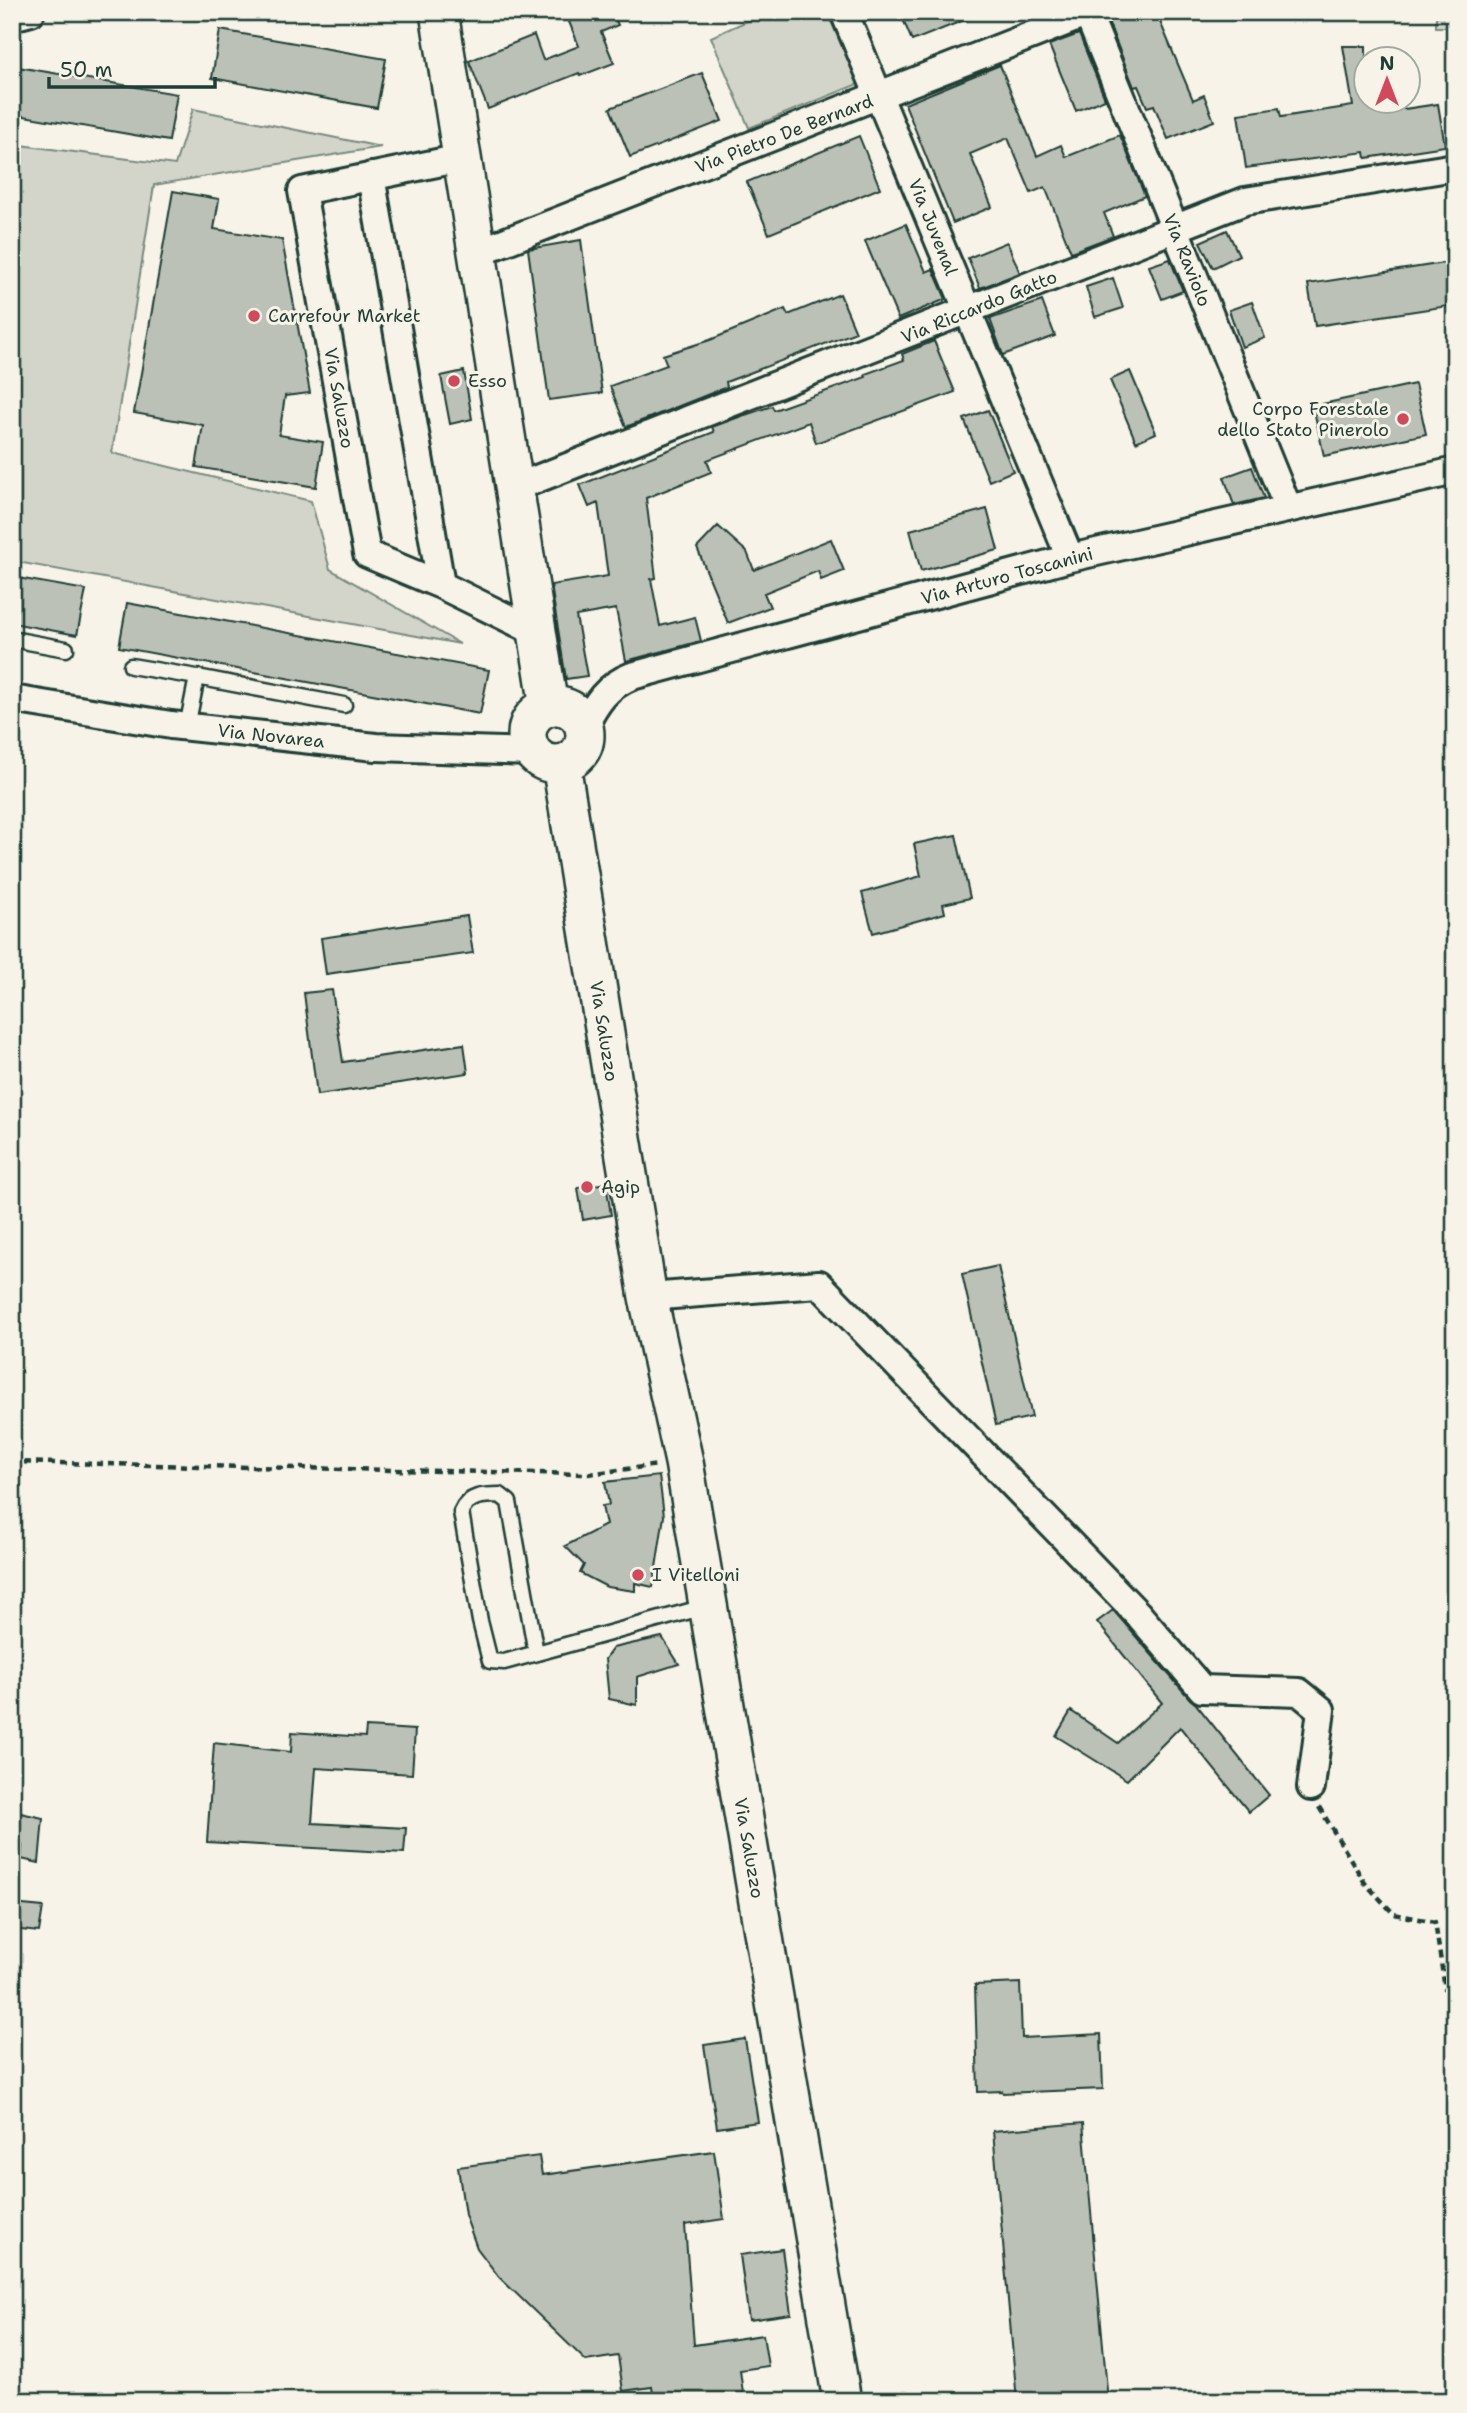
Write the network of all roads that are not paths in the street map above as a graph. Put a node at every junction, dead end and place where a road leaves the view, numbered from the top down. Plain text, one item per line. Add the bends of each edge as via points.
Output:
1 (31, 12) edge
2 (844, 12) edge
3 (1089, 13) edge
4 (448, 15) edge
5 (12, 17) edge
6 (880, 97) junction
7 (461, 158) junction
8 (1455, 167) edge
9 (370, 176) junction
10 (1174, 229) junction
11 (476, 253) junction
12 (968, 312) junction
13 (1455, 471) edge
14 (514, 488) junction
15 (1288, 508) junction
16 (1070, 558) junction
17 (441, 585) junction
18 (537, 632) junction
19 (12, 639) edge
20 (66, 649) dead end
21 (131, 666) dead end
22 (197, 677) junction
23 (12, 699) edge
24 (344, 705) dead end
25 (549, 707) junction
26 (584, 726) junction
27 (187, 727) junction
28 (546, 758) junction
29 (648, 1297) junction
30 (708, 1606) junction
31 (536, 1653) junction
32 (1311, 1787) road end
33 (842, 2401) edge

1 - 5 street
2 - 6 street, Via Juvenal
3 - 6 street, Via Pietro De Bernard
3 - 10 street, Via Raviolo
4 - 7 main road
6 - 11 street, Via Pietro De Bernard
6 - 12 street, Via Juvenal
7 - 9 street, Via Saluzzo
7 - 11 main road
8 - 10 street, Via Riccardo Gatto via 1245,201
9 - 17 street
9 - 17 street, Via Saluzzo via 302,191 304,205 367,554
10 - 12 street, Via Riccardo Gatto
10 - 15 street, Via Raviolo
11 - 14 main road
12 - 14 street, Via Riccardo Gatto
12 - 16 street, Via Juvenal
13 - 15 street, Via Arturo Toscanini
14 - 18 main road
15 - 16 street, Via Arturo Toscanini
16 - 26 street, Via Arturo Toscanini via 632,676 599,698
17 - 18 street, Via Saluzzo
18 - 25 main road
19 - 20 lane
21 - 22 lane
22 - 24 lane
22 - 27 lane
23 - 27 street, Via Novarea
25 - 26 main road via 564,707
25 - 28 main road via 528,725 527,739
26 - 28 main road via 581,750 572,760
27 - 28 street, Via Novarea via 376,747
28 - 29 main road, Via Saluzzo
29 - 30 main road, Via Saluzzo via 684,1462
29 - 32 street via 819,1284 1137,1613 1202,1689 1299,1692 1321,1710
30 - 31 lane
30 - 33 main road, Via Saluzzo
31 - 31 lane via 509,1502 500,1495 474,1497 461,1511 488,1657 504,1662

